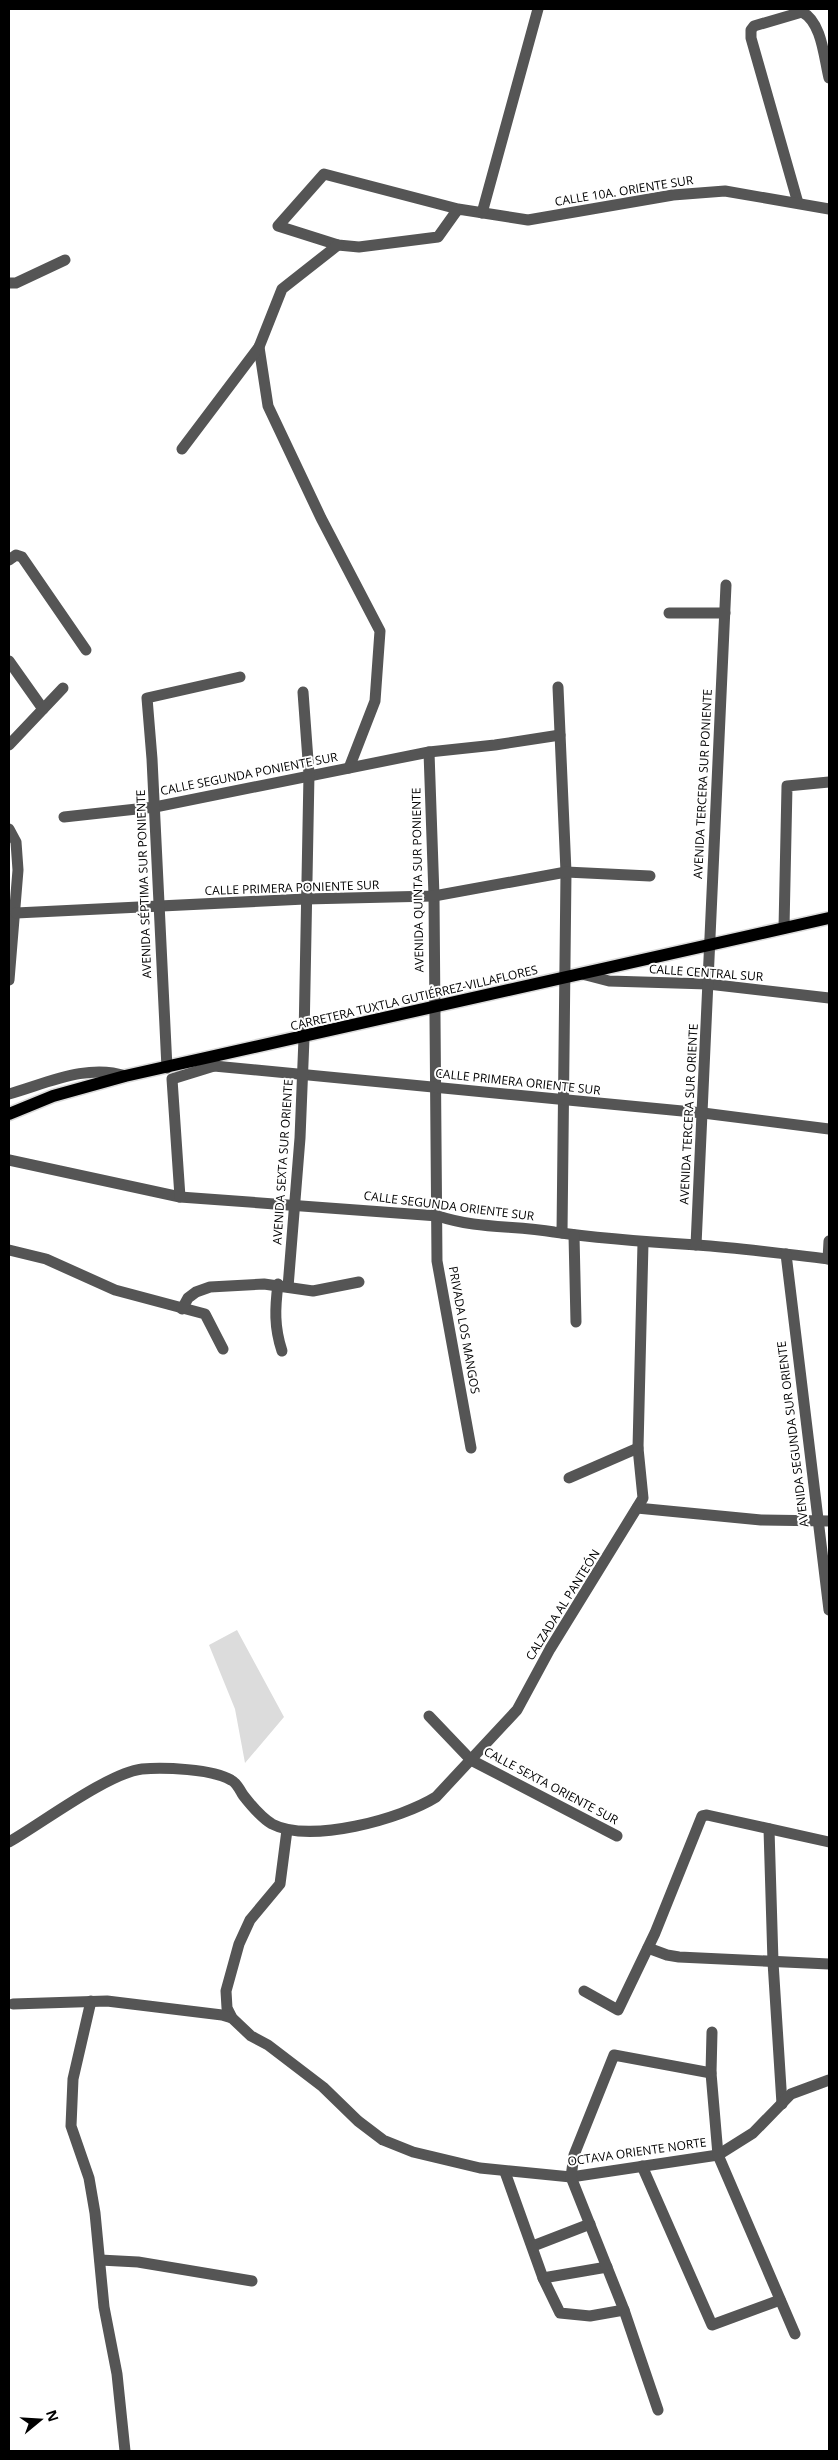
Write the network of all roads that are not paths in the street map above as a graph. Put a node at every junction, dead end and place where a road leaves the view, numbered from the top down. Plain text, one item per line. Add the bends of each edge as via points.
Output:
1 (538, 9) edge
2 (774, 14) edge
3 (829, 78) edge
4 (798, 203) junction
5 (458, 209) junction
6 (829, 209) edge
7 (482, 213) junction
8 (338, 245) junction
9 (65, 260) dead end
10 (9, 283) edge
11 (259, 347) junction
12 (182, 449) dead end
13 (9, 560) edge
14 (726, 585) dead end
15 (669, 613) dead end
16 (725, 613) junction
17 (86, 650) dead end
18 (9, 661) edge
19 (240, 677) dead end
20 (558, 687) dead end
21 (64, 688) dead end
22 (303, 692) dead end
23 (43, 709) junction
24 (560, 736) junction
25 (9, 745) edge
26 (429, 752) junction
27 (349, 768) junction
28 (309, 774) junction
29 (829, 782) edge
30 (155, 806) junction
31 (64, 817) dead end
32 (9, 829) edge
33 (12, 842) edge
34 (566, 872) junction
35 (650, 876) dead end
36 (434, 896) junction
37 (305, 900) junction
38 (158, 907) junction
39 (16, 913) junction
40 (829, 918) edge
41 (12, 928) edge
42 (784, 928) junction
43 (710, 945) junction
44 (635, 962) junction
45 (582, 974) junction
46 (564, 978) junction
47 (9, 980) edge
48 (632, 982) junction
49 (708, 984) junction
50 (829, 998) edge
51 (434, 1008) junction
52 (304, 1038) junction
53 (211, 1062) junction
54 (169, 1074) junction
55 (303, 1074) junction
56 (125, 1076) junction
57 (434, 1088) junction
58 (9, 1094) edge
59 (564, 1101) junction
60 (703, 1113) junction
61 (9, 1114) edge
62 (829, 1128) edge
63 (9, 1160) edge
64 (180, 1197) junction
65 (295, 1204) junction
66 (438, 1216) junction
67 (562, 1233) junction
68 (574, 1235) junction
69 (829, 1241) edge
70 (643, 1243) junction
71 (696, 1245) junction
72 (9, 1250) edge
73 (786, 1254) junction
74 (829, 1259) edge
75 (359, 1282) dead end
76 (283, 1286) junction
77 (182, 1309) junction
78 (576, 1322) dead end
79 (223, 1349) dead end
80 (282, 1351) dead end
81 (471, 1448) dead end
82 (638, 1448) junction
83 (569, 1478) dead end
84 (637, 1508) junction
85 (829, 1521) edge
86 (817, 1522) junction
87 (829, 1610) edge
88 (429, 1716) dead end
89 (471, 1760) junction
90 (769, 1829) junction
91 (287, 1830) junction
92 (617, 1836) dead end
93 (9, 1842) edge
94 (829, 1842) edge
95 (648, 1948) junction
96 (773, 1962) junction
97 (829, 1964) edge
98 (584, 1992) dead end
99 (91, 2001) junction
100 (10, 2005) edge
101 (232, 2018) junction
102 (712, 2032) dead end
103 (712, 2073) junction
104 (829, 2080) edge
105 (782, 2104) junction
106 (718, 2155) junction
107 (642, 2166) junction
108 (505, 2172) junction
109 (571, 2177) junction
110 (590, 2224) junction
111 (533, 2246) junction
112 (100, 2260) junction
113 (607, 2267) junction
114 (543, 2278) junction
115 (252, 2282) dead end
116 (780, 2300) junction
117 (624, 2310) junction
118 (794, 2334) dead end
119 (658, 2410) dead end
120 (125, 2451) edge

1 - 7 street
2 - 3 street via 802,12 810,17 818,34
2 - 4 street via 754,26 751,38
4 - 6 street, CALLE 10A. ORIENTE SUR
4 - 7 street, CALLE 10A. ORIENTE SUR via 726,191 673,195 528,220
5 - 7 street, CALLE 10A. ORIENTE SUR
5 - 8 street via 438,237 359,247
5 - 8 street, CALLE 10A. ORIENTE SUR via 324,174 278,226
8 - 11 street via 282,289
9 - 10 street via 16,283
11 - 12 street
11 - 27 street via 268,406 320,518 380,631 375,701
13 - 17 street via 16,555 22,557
14 - 16 street, AVENIDA TERCERA SUR PONIENTE
15 - 16 street
16 - 43 street, AVENIDA TERCERA SUR PONIENTE
18 - 23 street
19 - 30 street, AVENIDA SÉPTIMA SUR PONIENTE via 147,698
20 - 24 street
21 - 23 street
22 - 28 street, AVENIDA SEXTA SUR ORIENTE
23 - 25 street
24 - 26 street, CALLE SEGUNDA PONIENTE SUR
24 - 34 street
26 - 27 street, CALLE SEGUNDA PONIENTE SUR
26 - 36 street, AVENIDA QUINTA SUR PONIENTE
27 - 28 street, CALLE SEGUNDA PONIENTE SUR
28 - 30 street, CALLE SEGUNDA PONIENTE SUR
28 - 37 street, AVENIDA SEXTA SUR ORIENTE
29 - 42 street via 787,786
30 - 31 street, CALLE SEGUNDA PONIENTE SUR
30 - 38 street, AVENIDA SÉPTIMA SUR PONIENTE
32 - 33 street
33 - 39 street via 18,870
34 - 35 street, CALLE PRIMERA PONIENTE SUR
34 - 36 street, CALLE PRIMERA PONIENTE SUR
34 - 46 street
36 - 37 street, CALLE PRIMERA PONIENTE SUR
36 - 51 street, AVENIDA QUINTA SUR PONIENTE
37 - 38 street, CALLE PRIMERA PONIENTE SUR
37 - 52 street, AVENIDA SEXTA SUR ORIENTE
38 - 39 street, CALLE PRIMERA PONIENTE SUR
38 - 54 street, AVENIDA SÉPTIMA SUR PONIENTE
39 - 41 street
40 - 42 main road, CARRETERA TUXTLA GUTIÉRREZ-VILLAFLORES
41 - 47 street
42 - 43 main road, CARRETERA TUXTLA GUTIÉRREZ-VILLAFLORES
43 - 44 main road, CARRETERA TUXTLA GUTIÉRREZ-VILLAFLORES
43 - 49 street, AVENIDA TERCERA SUR PONIENTE
44 - 45 main road, CARRETERA TUXTLA GUTIÉRREZ-VILLAFLORES
44 - 48 street
45 - 46 main road, CARRETERA TUXTLA GUTIÉRREZ-VILLAFLORES
45 - 48 street, CALLE CENTRAL SUR via 609,981
46 - 51 main road, CARRETERA TUXTLA GUTIÉRREZ-VILLAFLORES
46 - 59 street
48 - 49 street, CALLE CENTRAL SUR
49 - 50 street, CALLE CENTRAL SUR
49 - 60 street, AVENIDA TERCERA SUR ORIENTE
51 - 52 main road, CARRETERA TUXTLA GUTIÉRREZ-VILLAFLORES
51 - 57 street, AVENIDA QUINTA SUR PONIENTE
52 - 53 main road, CARRETERA TUXTLA GUTIÉRREZ-VILLAFLORES
52 - 55 street, AVENIDA SEXTA SUR ORIENTE
53 - 54 main road, CARRETERA TUXTLA GUTIÉRREZ-VILLAFLORES
53 - 55 street, CALLE PRIMERA ORIENTE SUR
54 - 56 main road, CARRETERA TUXTLA GUTIÉRREZ-VILLAFLORES
54 - 64 street, AVENIDA SÉPTIMA SUR PONIENTE
55 - 57 street, CALLE PRIMERA ORIENTE SUR
55 - 65 street, AVENIDA SEXTA SUR ORIENTE
56 - 58 street via 109,1071 83,1073
56 - 61 main road, CARRETERA TUXTLA GUTIÉRREZ-VILLAFLORES via 53,1096
57 - 59 street, CALLE PRIMERA ORIENTE SUR
57 - 66 street, PRIVADA LOS MANGOS
59 - 60 street, CALLE PRIMERA ORIENTE SUR
59 - 67 street
60 - 62 street, CALLE PRIMERA ORIENTE SUR
60 - 71 street, AVENIDA TERCERA SUR ORIENTE
63 - 64 street, CALLE SEGUNDA ORIENTE SUR
64 - 65 street, CALLE SEGUNDA ORIENTE SUR
65 - 66 street, CALLE SEGUNDA ORIENTE SUR
65 - 76 street, AVENIDA SEXTA SUR ORIENTE
66 - 67 street, CALLE SEGUNDA ORIENTE SUR via 459,1223
66 - 81 street, PRIVADA LOS MANGOS via 437,1261
67 - 68 street, CALLE SEGUNDA ORIENTE SUR
68 - 70 street, CALLE SEGUNDA ORIENTE SUR
68 - 78 street
69 - 74 street
70 - 71 street, CALLE SEGUNDA ORIENTE SUR
70 - 82 street, CALZADA AL PANTEÓN
71 - 73 street, CALLE SEGUNDA ORIENTE SUR
72 - 77 street via 46,1259 115,1290
73 - 74 street, CALLE SEGUNDA ORIENTE SUR
73 - 86 street, AVENIDA SEGUNDA SUR ORIENTE
75 - 76 street via 313,1291
76 - 77 street via 210,1287 188,1298
76 - 80 street, AVENIDA SEXTA SUR ORIENTE via 274,1316
77 - 79 street via 205,1314
82 - 83 street
82 - 84 street, CALZADA AL PANTEÓN via 643,1498
84 - 86 street
84 - 89 street, CALZADA AL PANTEÓN via 550,1649 517,1710
85 - 86 street
86 - 87 street, AVENIDA SEGUNDA SUR ORIENTE
88 - 89 street, CALLE SEXTA ORIENTE SUR
89 - 91 street, CALZADA AL PANTEÓN via 436,1797 424,1805 354,1828 314,1832
89 - 92 street, CALLE SEXTA ORIENTE SUR
90 - 94 street
90 - 95 street via 702,1816
90 - 96 street
91 - 93 street via 270,1823 232,1780 196,1770 141,1770 101,1786
91 - 101 street via 280,1884 250,1920 231,1970 226,1990 227,2008
95 - 96 street via 678,1957
95 - 98 street via 618,2010
96 - 97 street
96 - 105 street
99 - 100 street
99 - 101 street
99 - 112 street via 73,2079 71,2126 89,2178
101 - 108 street, OCTAVA ORIENTE NORTE via 251,2036 268,2045 322,2087 383,2140 447,2161
102 - 103 street
103 - 106 street
103 - 109 street via 614,2055 574,2155
104 - 105 street, OCTAVA ORIENTE NORTE via 791,2094
105 - 106 street, OCTAVA ORIENTE NORTE via 753,2133
106 - 107 street, OCTAVA ORIENTE NORTE
106 - 116 street
107 - 109 street, OCTAVA ORIENTE NORTE
107 - 116 street via 712,2325
108 - 109 street, OCTAVA ORIENTE NORTE
108 - 111 street
109 - 110 street
110 - 111 street
110 - 113 street
111 - 114 street
112 - 115 street via 138,2262
112 - 120 street
113 - 114 street
113 - 117 street
114 - 117 street via 560,2313 590,2316
116 - 118 street
117 - 119 street

